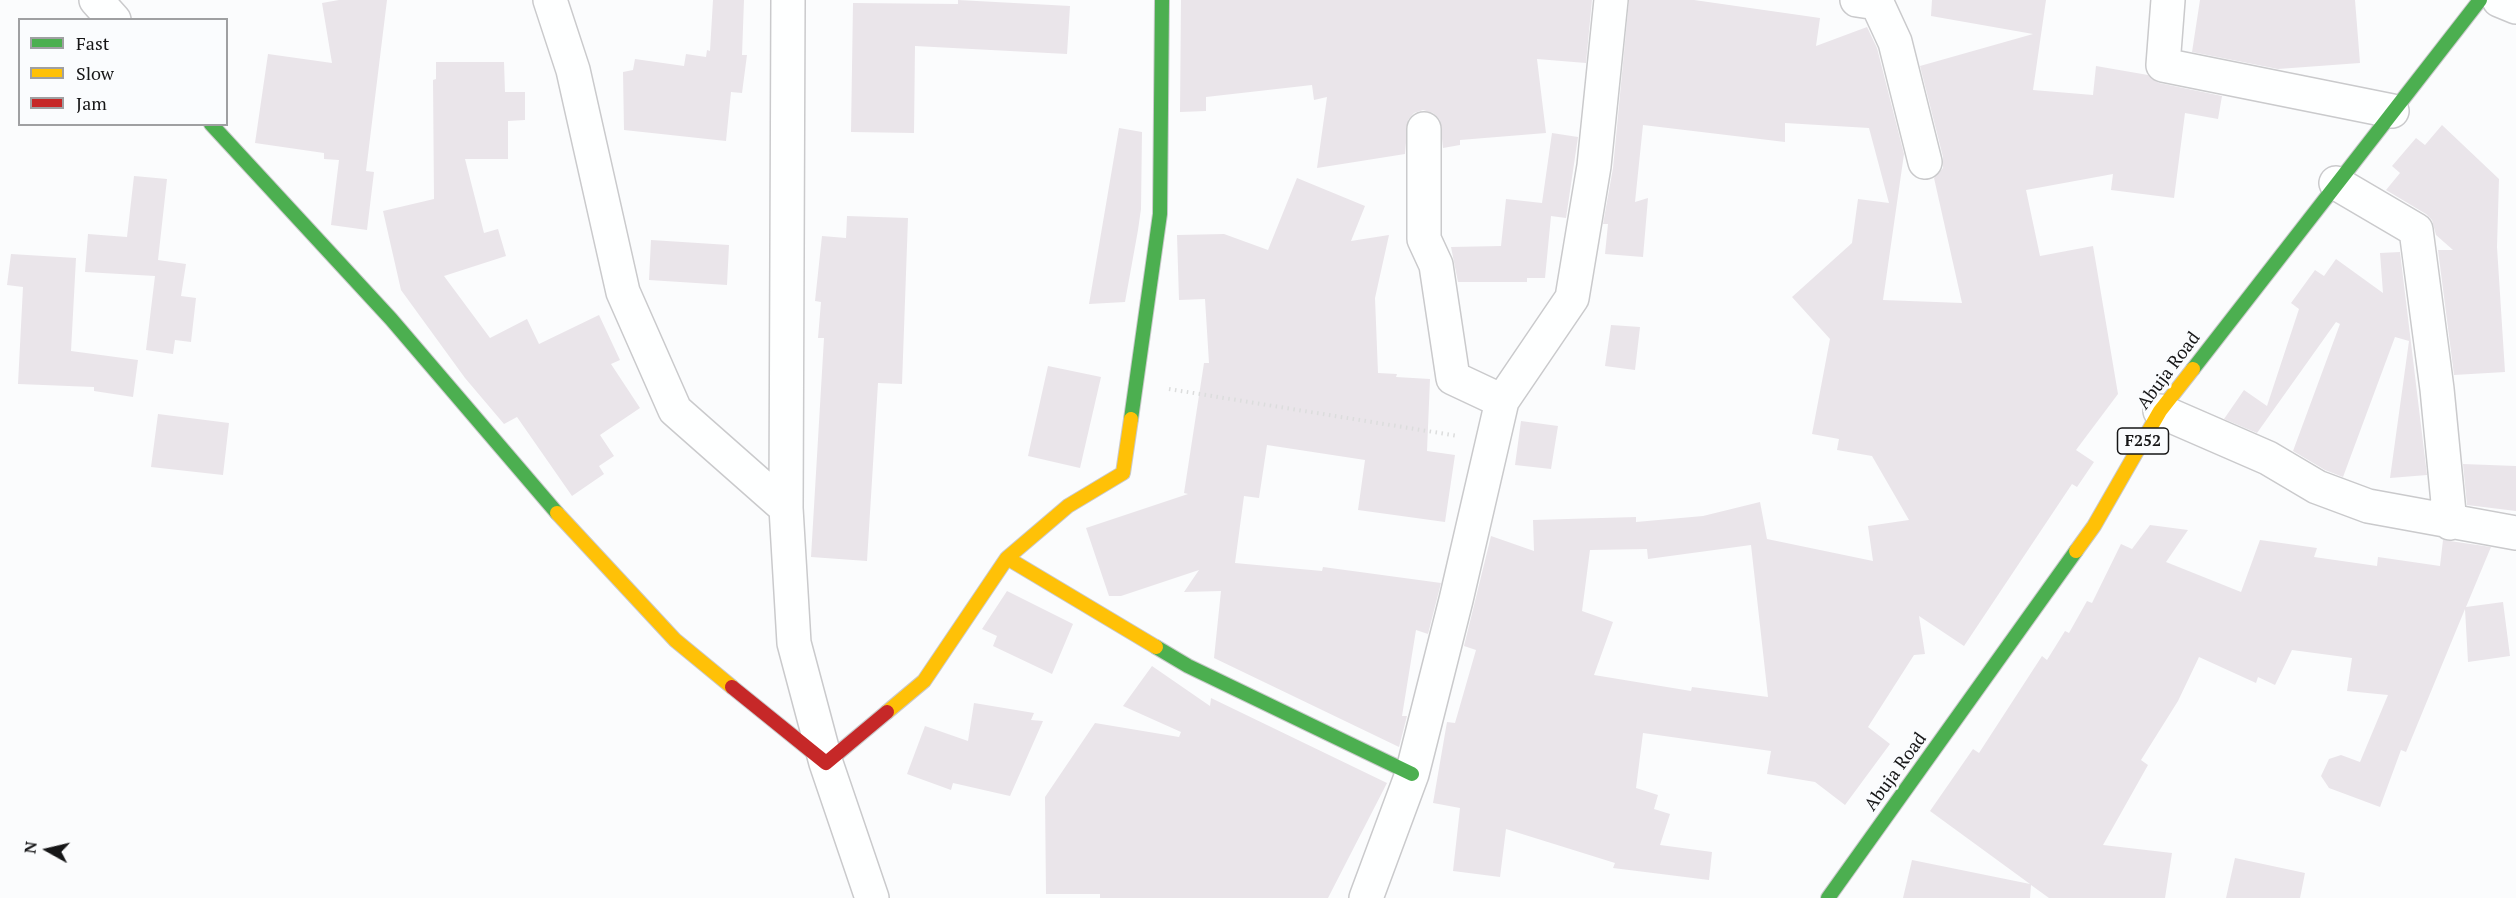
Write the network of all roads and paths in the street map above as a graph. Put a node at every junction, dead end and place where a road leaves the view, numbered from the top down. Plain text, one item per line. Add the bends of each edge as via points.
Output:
1 (96, 0) edge
2 (550, 0) edge
3 (788, 0) edge
4 (1162, 0) edge
5 (1611, 0) edge
6 (1857, 0) edge
7 (2168, 0) edge
8 (2480, 0) edge
9 (2499, 0) edge
10 (2516, 7) edge
11 (112, 18) edge
12 (2392, 111) junction
13 (213, 126) edge
14 (1424, 129) dead end
15 (1925, 162) dead end
16 (2336, 183) junction
17 (1136, 384) junction
18 (1502, 401) junction
19 (2160, 411) junction
20 (1493, 442) junction
21 (786, 508) junction
22 (2450, 523) junction
23 (2516, 533) edge
24 (1007, 558) junction
25 (826, 763) junction
26 (1412, 774) junction
27 (872, 898) edge
28 (1365, 898) edge
29 (1828, 898) edge

1 - 11 street
2 - 21 street via 573,70 623,292 675,410
3 - 21 street
4 - 17 street via 1160,214
5 - 18 street via 1594,166 1572,298
6 - 15 street via 1877,3 1895,42
7 - 12 street via 2163,65
8 - 12 street, Abuja Road / F252
9 - 10 street
12 - 16 street, Abuja Road / F252
13 - 25 street via 391,319 542,497 675,640
14 - 18 street via 1424,239 1436,265 1453,378
16 - 19 street, Abuja Road / F252
16 - 22 street via 2416,230
17 - 20 path
17 - 24 street via 1123,473 1068,507
18 - 20 street
19 - 22 street via 2268,458 2317,487 2368,506
19 - 29 street, Abuja Road / F252 via 2094,526
20 - 26 street
21 - 25 street via 794,643
22 - 23 street
24 - 25 street via 924,681
24 - 26 street via 1188,666
25 - 27 street
26 - 28 street

